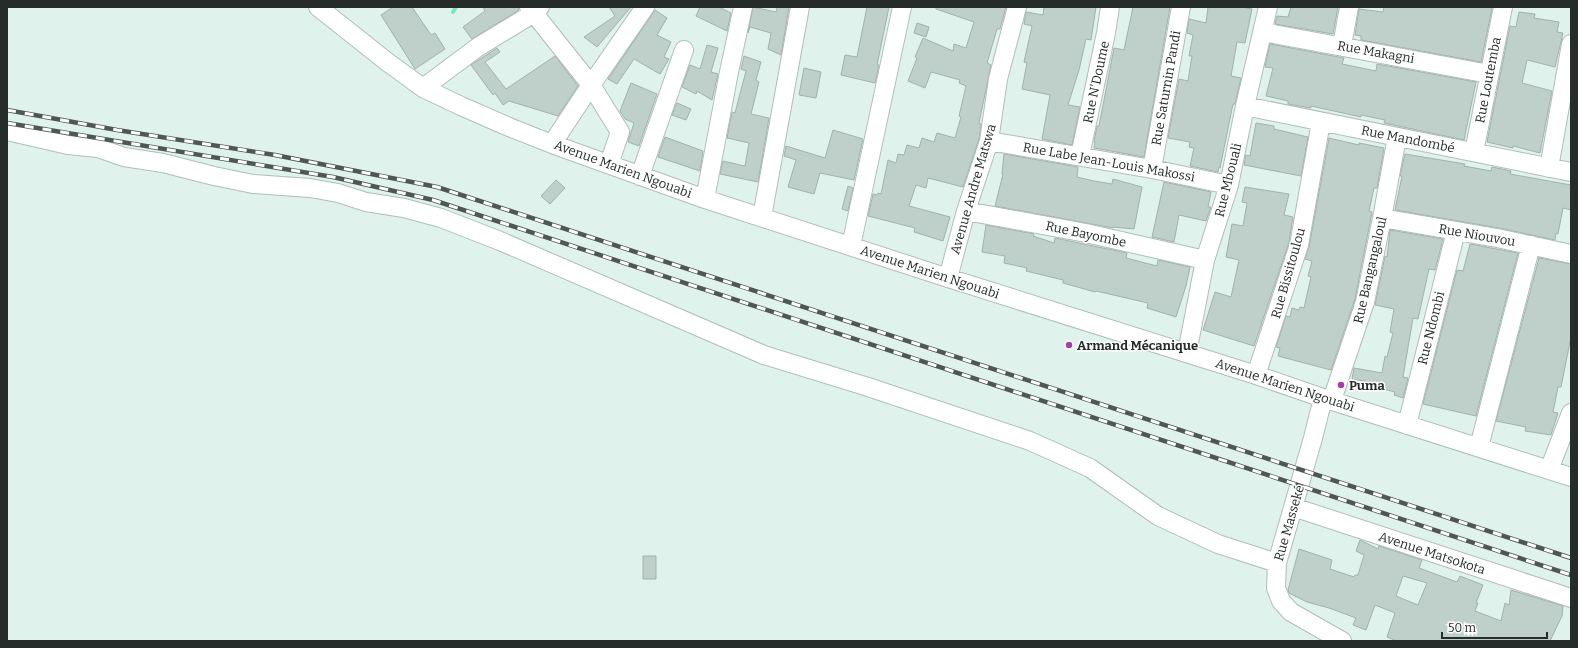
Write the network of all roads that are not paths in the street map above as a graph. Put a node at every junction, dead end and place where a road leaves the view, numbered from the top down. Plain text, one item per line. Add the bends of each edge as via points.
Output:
1 (318, 7) edge
2 (645, 7) edge
3 (743, 7) edge
4 (800, 7) edge
5 (902, 7) edge
6 (1017, 7) edge
7 (1110, 7) edge
8 (1181, 7) edge
9 (1268, 7) edge
10 (1349, 7) edge
11 (1503, 7) edge
12 (534, 9) edge
13 (1263, 32) junction
14 (1571, 44) edge
15 (1342, 46) junction
16 (684, 50) dead end
17 (1489, 74) junction
18 (591, 85) junction
19 (423, 88) junction
20 (1245, 106) junction
21 (1321, 122) junction
22 (7, 131) edge
23 (1397, 137) junction
24 (989, 140) junction
25 (552, 144) junction
26 (1474, 152) junction
27 (1080, 156) junction
28 (609, 164) junction
29 (1549, 168) junction
30 (1152, 169) junction
31 (1571, 172) edge
32 (640, 176) junction
33 (1229, 185) junction
34 (705, 199) junction
35 (966, 211) junction
36 (762, 218) junction
37 (1382, 218) junction
38 (1456, 231) junction
39 (1531, 245) junction
40 (851, 246) junction
41 (1571, 254) edge
42 (1205, 260) junction
43 (948, 278) junction
44 (1187, 353) junction
45 (1256, 375) junction
46 (1328, 399) junction
47 (1571, 413) edge
48 (1407, 425) junction
49 (1479, 447) junction
50 (1549, 470) junction
51 (1571, 477) edge
52 (1293, 507) junction
53 (1277, 563) junction
54 (1571, 598) edge
55 (1342, 641) edge

1 - 19 street, Avenue Marien Ngouabi
2 - 18 street
3 - 34 street
4 - 36 street
5 - 40 street
6 - 24 street, Avenue Andre Matswa via 998,79
7 - 27 street, Rue N'Doume
8 - 30 street, Rue Saturnin Pandi
9 - 13 street, Rue Mbouali
10 - 15 street
11 - 17 street, Rue Loutemba
12 - 18 street
12 - 19 street
13 - 15 street, Rue Makagni
13 - 20 street, Rue Mbouali
14 - 29 street
15 - 17 street, Rue Makagni
16 - 32 street
17 - 26 street, Rue Loutemba
18 - 25 street
18 - 28 street via 620,132
19 - 25 street, Avenue Marien Ngouabi
20 - 21 street, Rue Mandombé
20 - 33 street, Rue Mbouali
21 - 23 street, Rue Mandombé
21 - 45 street, Rue Bissitoulou via 1299,245
22 - 53 street via 68,145 98,148 124,157 163,163 252,184 310,188 338,193 366,202 404,208 441,218 764,355 1030,441 1090,468 1158,516 1218,544
23 - 26 street, Rue Mandombé
23 - 37 street, Rue Bangangaloul
24 - 27 street, Rue Labe Jean-Louis Makossi
24 - 35 street, Avenue Andre Matswa
25 - 28 street, Avenue Marien Ngouabi
26 - 29 street, Rue Mandombé
27 - 30 street, Rue Labe Jean-Louis Makossi
28 - 32 street, Avenue Marien Ngouabi
29 - 31 street, Rue Mandombé
30 - 33 street, Rue Labe Jean-Louis Makossi
32 - 34 street, Avenue Marien Ngouabi
33 - 42 street, Rue Mbouali
34 - 36 street, Avenue Marien Ngouabi
35 - 42 street, Rue Bayombe via 1086,233
35 - 43 street, Avenue Andre Matswa
36 - 40 street, Avenue Marien Ngouabi
37 - 38 street, Rue Niouvou
37 - 46 street, Rue Bangangaloul via 1365,302
38 - 39 street, Rue Niouvou
38 - 48 street, Rue Ndombi
39 - 41 street, Rue Niouvou
39 - 49 street
40 - 43 street, Avenue Marien Ngouabi
42 - 44 street, Rue Mbouali
43 - 44 street, Avenue Marien Ngouabi
44 - 45 street, Avenue Marien Ngouabi
45 - 46 street, Avenue Marien Ngouabi
46 - 48 street, Avenue Marien Ngouabi
46 - 52 street, Rue Masseké via 1313,438
47 - 50 street
48 - 49 street, Avenue Marien Ngouabi
49 - 50 street, Avenue Marien Ngouabi
50 - 51 street, Avenue Marien Ngouabi
52 - 53 street, Rue Masseké
52 - 54 street, Avenue Matsokota
53 - 55 street, Rue Masseké via 1276,588 1281,601 1291,612

